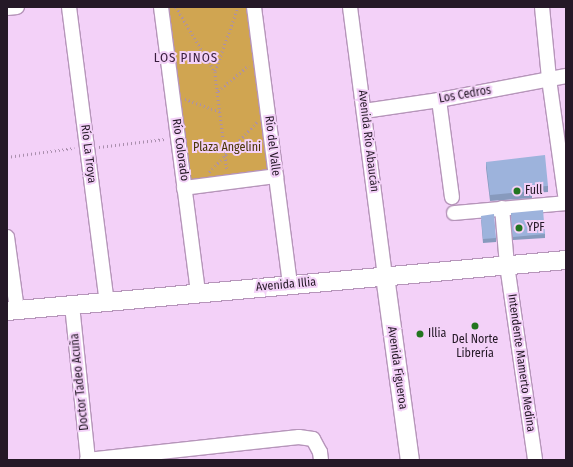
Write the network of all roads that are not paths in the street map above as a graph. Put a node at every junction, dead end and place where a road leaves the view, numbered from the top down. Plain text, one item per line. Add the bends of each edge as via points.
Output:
1 (17, 7) edge
2 (69, 7) edge
3 (161, 7) edge
4 (254, 7) edge
5 (350, 7) edge
6 (542, 7) edge
7 (7, 8) edge
8 (566, 76) edge
9 (549, 79) junction
10 (439, 100) junction
11 (364, 111) junction
12 (276, 176) junction
13 (190, 187) junction
14 (452, 197) dead end
15 (566, 203) edge
16 (502, 208) junction
17 (454, 213) dead end
18 (7, 237) edge
19 (566, 260) edge
20 (508, 265) junction
21 (385, 276) junction
22 (290, 284) junction
23 (198, 293) junction
24 (107, 302) junction
25 (72, 305) junction
26 (12, 310) edge
27 (88, 460) edge
28 (321, 460) edge
29 (410, 460) edge
30 (535, 460) edge

1 - 7 street
2 - 24 street, Río La Troya
3 - 13 street, Río Colorado
4 - 12 street, Río del Valle
5 - 11 street, Avenida Río Abaucán
6 - 9 street
8 - 9 street, Los Cedros
9 - 10 street, Los Cedros
9 - 15 street
10 - 11 street, Los Cedros
10 - 14 street
11 - 21 street, Avenida Río Abaucán
12 - 13 street
12 - 22 street, Río del Valle
13 - 23 street, Río Colorado
15 - 16 street
16 - 17 street
16 - 20 street, Intendente Mamerto Medina
18 - 26 street
19 - 20 main road, Avenida Illia
20 - 21 main road, Avenida Illia
20 - 30 street, Intendente Mamerto Medina
21 - 22 main road, Avenida Illia
21 - 29 main road, Avenida Figueroa
22 - 23 main road, Avenida Illia
23 - 24 main road, Avenida Illia
24 - 25 main road, Avenida Illia
25 - 26 main road, Avenida Illia
25 - 27 street, Doctor Tadeo Acuña
27 - 28 street via 299,437 313,439

